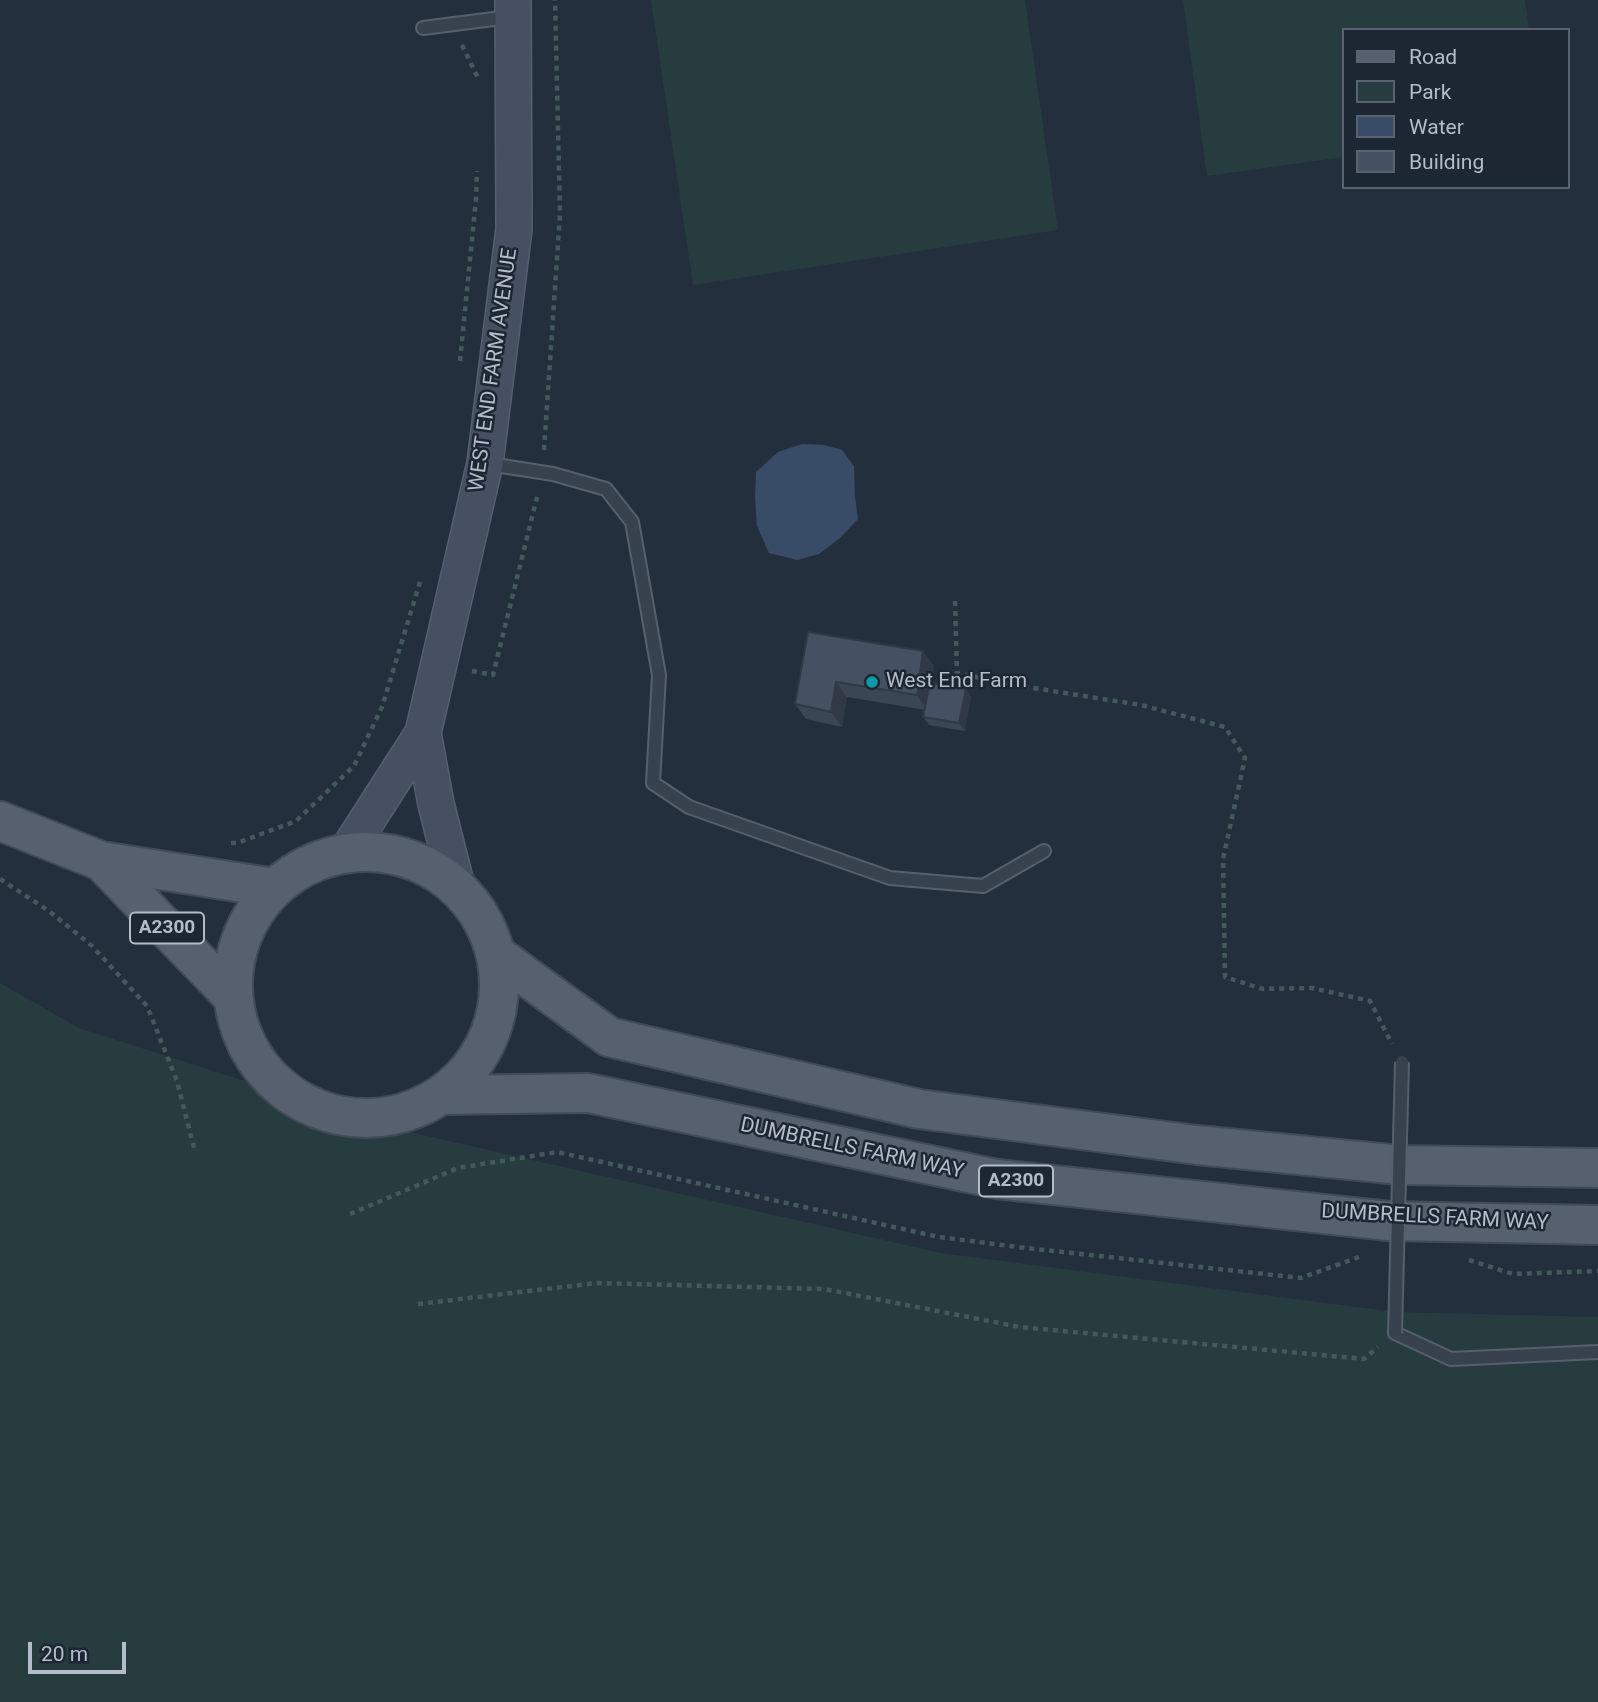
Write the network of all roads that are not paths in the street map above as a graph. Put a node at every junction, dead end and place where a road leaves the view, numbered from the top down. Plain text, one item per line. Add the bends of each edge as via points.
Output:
1 (513, 8) edge
2 (423, 29) dead end
3 (485, 463) junction
4 (423, 733) junction
5 (0, 821) edge
6 (1044, 851) dead end
7 (346, 853) junction
8 (101, 861) junction
9 (457, 887) junction
10 (275, 888) junction
11 (497, 955) junction
12 (232, 996) junction
13 (1402, 1062) road end
14 (442, 1095) junction
15 (1598, 1168) edge
16 (1598, 1225) edge
17 (1598, 1352) edge

1 - 2 lane
1 - 3 street, WEST END FARM AVENUE via 514,229
3 - 4 street, WEST END FARM AVENUE
3 - 6 lane via 553,474 606,489 632,522 659,675 653,783 689,807 890,878 983,886
4 - 7 street, WEST END FARM AVENUE
4 - 9 street, WEST END FARM AVENUE
5 - 8 main road, A2300
7 - 9 main road via 386,853 424,864
7 - 10 main road via 307,865
8 - 10 main road, A2300
8 - 12 main road, A2300
9 - 11 main road via 482,918
10 - 12 main road via 250,919 235,956
11 - 14 main road via 500,995 491,1034 471,1068
11 - 15 main road via 609,1037 919,1110 1400,1165
12 - 14 main road via 241,1034 262,1069 291,1096 327,1113 367,1119 406,1113
13 - 17 lane, bridge via 1395,1333 1451,1359
14 - 16 main road, DUMBRELLS FARM WAY / A2300 via 588,1093 997,1179 1389,1221

